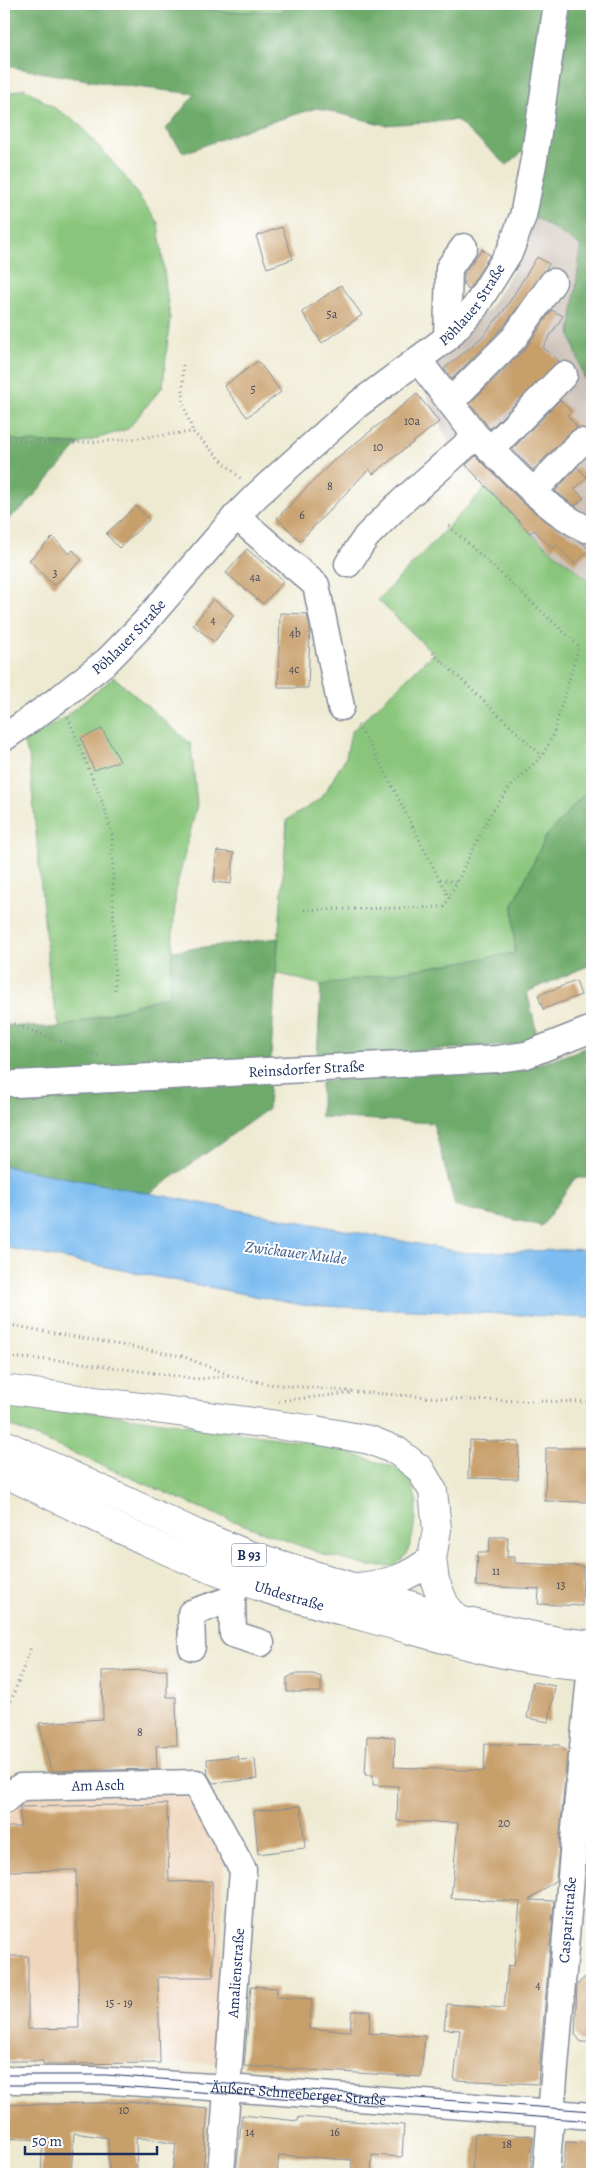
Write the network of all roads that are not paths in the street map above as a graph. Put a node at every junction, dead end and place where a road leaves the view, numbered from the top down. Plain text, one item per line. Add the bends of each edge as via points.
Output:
1 (557, 4) edge
2 (464, 247) dead end
3 (553, 282) dead end
4 (447, 338) junction
5 (418, 360) junction
6 (564, 376) dead end
7 (450, 402) junction
8 (581, 442) dead end
9 (483, 443) junction
10 (533, 492) junction
11 (236, 516) junction
12 (586, 528) dead end
13 (348, 564) dead end
14 (341, 707) road end
15 (9, 727) edge
16 (592, 1029) edge
17 (16, 1084) dead end
18 (4, 1389) edge
19 (4, 1444) edge
20 (4, 1473) edge
21 (432, 1559) junction
22 (351, 1588) junction
23 (235, 1589) junction
24 (458, 1620) junction
25 (261, 1643) dead end
26 (192, 1647) dead end
27 (592, 1659) edge
28 (590, 1705) edge
29 (196, 1783) joint
30 (5, 1800) edge
31 (4, 2080) edge
32 (228, 2088) junction
33 (4, 2093) edge
34 (592, 2102) edge
35 (552, 2113) junction
36 (592, 2116) edge
37 (592, 2129) edge
38 (221, 2174) edge
39 (546, 2174) edge

1 - 4 street, Pöhlauer Straße via 523,216 510,251 494,280 475,308
2 - 4 street via 449,268
3 - 7 street via 514,338
4 - 5 street, Pöhlauer Straße
5 - 7 street
5 - 11 street, Pöhlauer Straße via 357,405
6 - 9 street
7 - 9 street
8 - 10 street
9 - 10 street
9 - 13 street via 397,506 366,537
10 - 12 street via 564,518
11 - 14 street via 316,585
11 - 15 street, Pöhlauer Straße via 108,660 60,698
16 - 17 street, Reinsdorfer Straße via 526,1054 497,1059
18 - 21 main road via 254,1421 370,1440 397,1450 420,1469 433,1491 438,1529
19 - 22 main road, Uhdestraße / B 93 via 247,1554
20 - 23 main road, Uhdestraße / B 93 via 144,1540
21 - 22 main road via 399,1579
21 - 24 main road via 435,1581 445,1605
22 - 24 main road, Uhdestraße / B 93
23 - 25 street via 233,1634
23 - 26 street via 191,1613
23 - 27 main road, Uhdestraße / B 93 via 304,1600 515,1656 554,1663
24 - 27 main road, Uhdestraße / B 93 via 558,1641
27 - 28 street, Casparistraße
28 - 35 street, Casparistraße via 575,1828
29 - 30 street, Am Asch via 20,1787
29 - 32 street, Amalienstraße via 243,1870
31 - 32 street, Äußere Schneeberger Straße
32 - 33 street, Äußere Schneeberger Straße via 136,2095
32 - 35 street, Äußere Schneeberger Straße
32 - 38 street, Amalienstraße
34 - 35 street, Äußere Schneeberger Straße
35 - 36 street, Äußere Schneeberger Straße
35 - 37 street, Äußere Schneeberger Straße
35 - 39 street, Casparistraße

